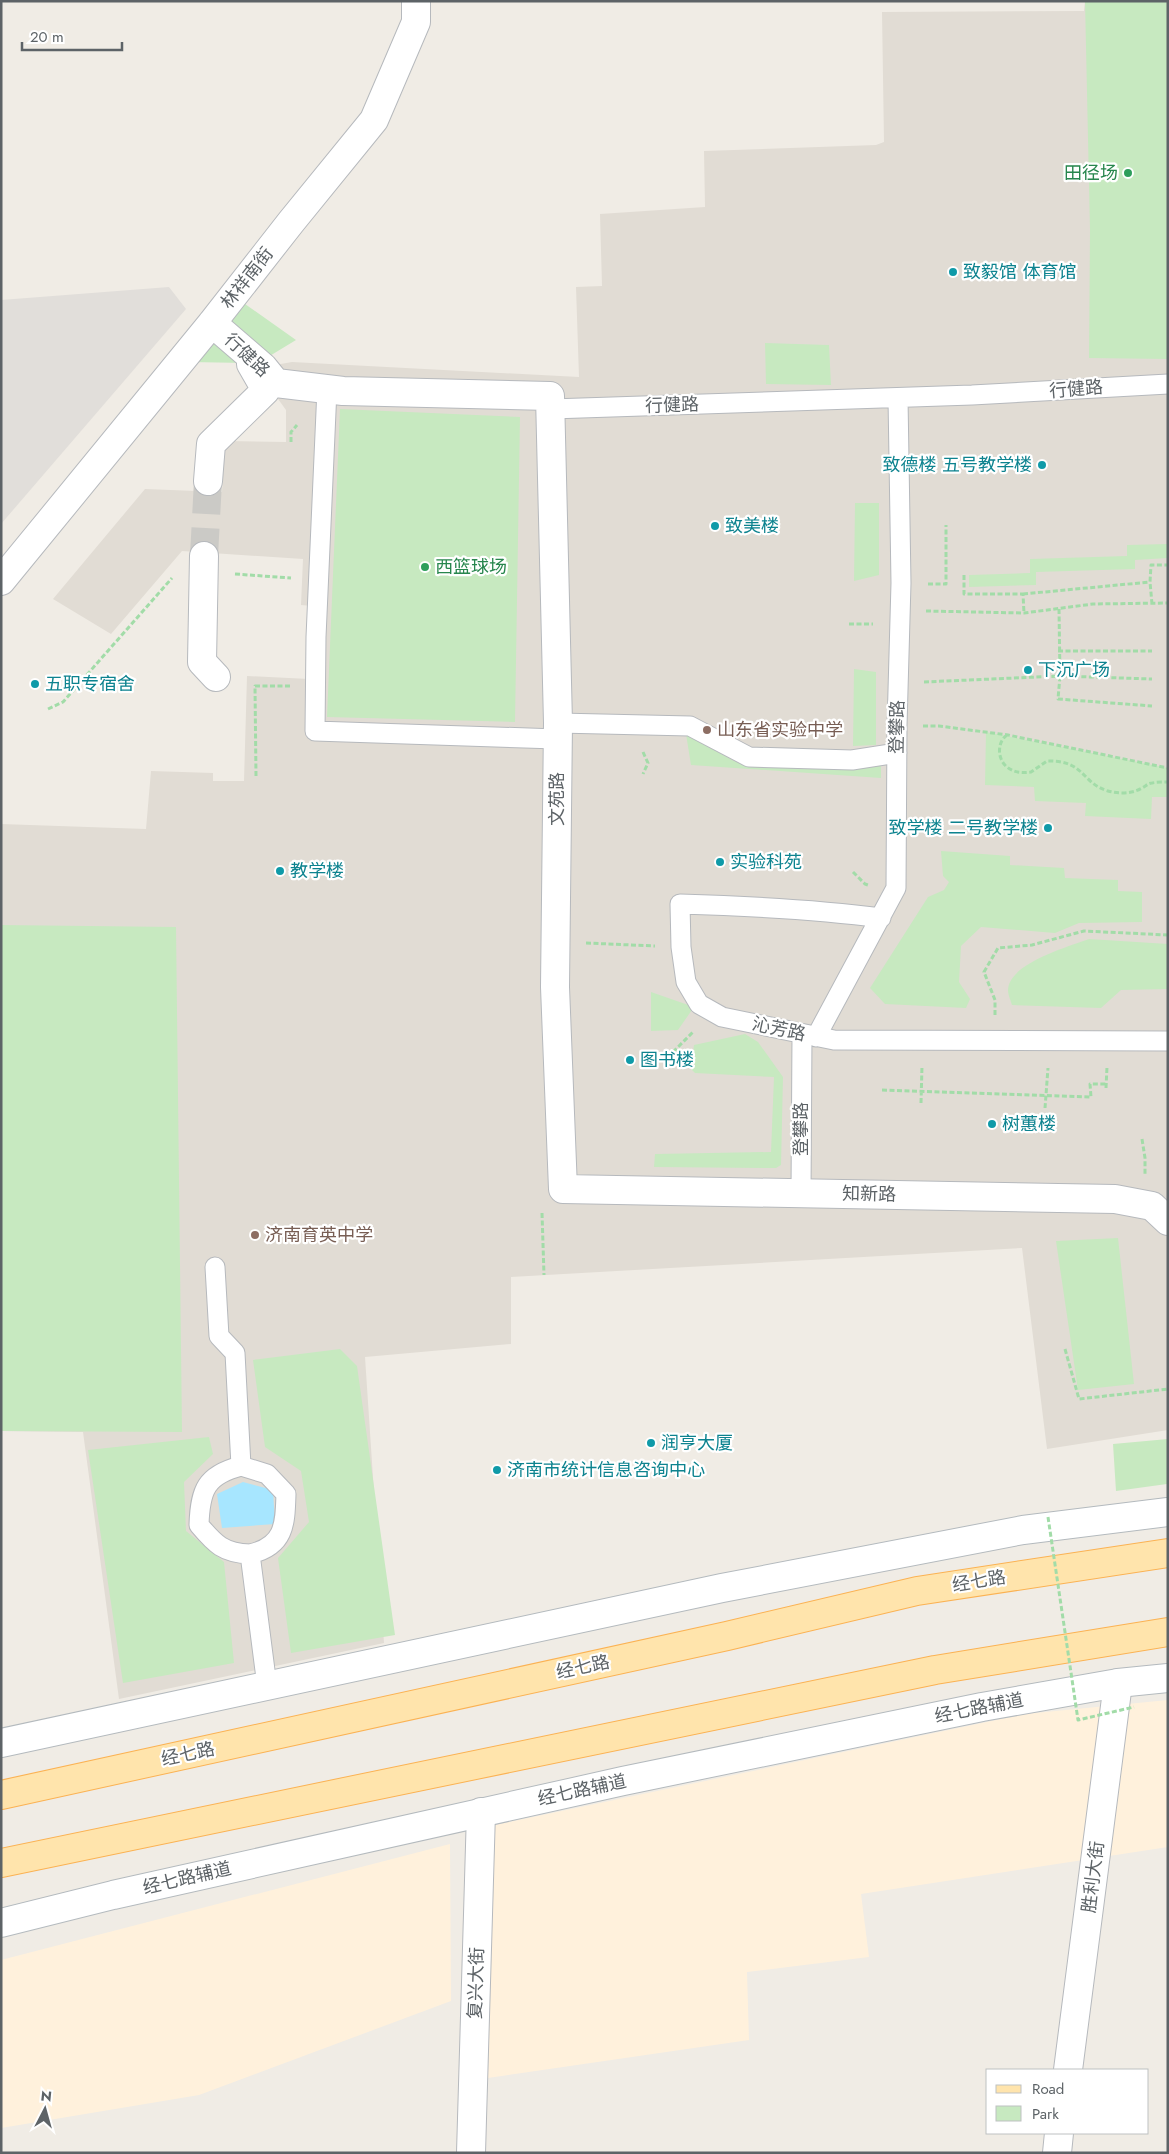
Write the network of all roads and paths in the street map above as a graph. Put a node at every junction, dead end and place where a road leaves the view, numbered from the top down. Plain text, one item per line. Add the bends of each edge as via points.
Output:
1 (416, 1) edge
2 (212, 323) junction
3 (251, 356) junction
4 (1168, 384) edge
5 (328, 389) junction
6 (898, 398) junction
7 (551, 409) junction
8 (208, 481) tunnel mouth
9 (946, 525) dead end
10 (204, 556) tunnel mouth
11 (1168, 565) edge
12 (178, 571) dead end
13 (228, 574) dead end
14 (947, 575) dead end
15 (964, 575) dead end
16 (319, 580) junction
17 (1, 581) edge
18 (1150, 582) junction
19 (1023, 594) junction
20 (1168, 603) edge
21 (1152, 604) junction
22 (1059, 610) junction
23 (900, 611) junction
24 (1024, 613) junction
25 (1058, 651) junction
26 (1152, 651) dead end
27 (1060, 676) junction
28 (216, 677) dead end
29 (1152, 679) dead end
30 (898, 683) junction
31 (315, 686) junction
32 (1152, 706) dead end
33 (48, 709) dead end
34 (897, 726) junction
35 (557, 731) junction
36 (1008, 735) junction
37 (897, 753) junction
38 (1168, 768) edge
39 (256, 776) dead end
40 (1168, 782) edge
41 (881, 918) junction
42 (1168, 935) edge
43 (556, 942) junction
44 (680, 947) junction
45 (689, 1036) dead end
46 (809, 1036) junction
47 (995, 1040) junction
48 (1051, 1040) junction
49 (922, 1041) junction
50 (1168, 1041) edge
51 (673, 1052) dead end
52 (1106, 1084) dead end
53 (882, 1090) dead end
54 (921, 1090) junction
55 (1046, 1094) junction
56 (921, 1103) dead end
57 (1045, 1108) dead end
58 (1142, 1139) dead end
59 (1145, 1176) dead end
60 (801, 1193) junction
61 (552, 1196) junction
62 (1168, 1222) edge
63 (215, 1267) dead end
64 (544, 1275) dead end
65 (1065, 1349) dead end
66 (1168, 1389) edge
67 (241, 1466) junction
68 (1168, 1512) edge
69 (1048, 1517) dead end
70 (250, 1554) junction
71 (1168, 1554) edge
72 (1168, 1632) edge
73 (1168, 1678) edge
74 (1118, 1683) junction
75 (267, 1686) junction
76 (1134, 1707) dead end
77 (1, 1743) edge
78 (1, 1795) edge
79 (481, 1812) junction
80 (1, 1863) edge
81 (1, 1923) edge
82 (1068, 2069) edge
83 (1059, 2134) edge
84 (471, 2153) edge
85 (1057, 2153) edge

1 - 2 street, 林祥南街 via 416,22 374,120
2 - 3 street, 行健路
2 - 17 street, 林祥南街
3 - 5 street, 行健路 via 276,383
3 - 8 street via 249,361 266,390 211,444
4 - 6 lane, 行健路
5 - 7 street, 行健路 via 550,396
5 - 16 lane
6 - 7 lane, 行健路
6 - 23 lane, 登攀路
7 - 35 street, 文苑路
9 - 14 path
10 - 28 street via 202,662
11 - 18 path via 1151,565
12 - 33 path via 62,702
13 - 16 path
15 - 19 path via 964,594
16 - 31 lane
18 - 19 path
18 - 21 path
19 - 24 path
20 - 21 path
21 - 22 path via 1093,604
22 - 24 path
22 - 25 path
23 - 24 path
23 - 30 lane, 登攀路
25 - 26 path
25 - 27 path
27 - 29 path
27 - 30 path
27 - 32 path via 1058,699
30 - 34 lane, 登攀路
31 - 35 lane via 315,731
31 - 39 path via 255,686
34 - 36 path via 939,726
34 - 37 lane, 登攀路
35 - 37 lane via 690,726 749,757 852,760
35 - 43 street, 文苑路
36 - 38 path
36 - 40 path via 1002,738 1000,757 1013,771 1031,772 1047,761 1070,763 1093,783 1127,794 1150,783
37 - 41 lane, 登攀路 via 896,888
41 - 44 lane, 沁芳路 via 680,904
41 - 46 lane, 登攀路
42 - 47 path via 1084,932 1032,945 998,948 984,972 995,1000
43 - 44 path
43 - 61 street, 文苑路
44 - 46 lane, 沁芳路 via 686,982 699,1004 722,1017
45 - 51 path
46 - 49 lane, 沁芳路 via 834,1040
46 - 60 lane, 登攀路
47 - 48 lane, 沁芳路
47 - 49 lane, 沁芳路
48 - 50 lane, 沁芳路
48 - 55 path
49 - 54 path
52 - 55 path via 1090,1084 1091,1097
53 - 54 path
54 - 55 path
54 - 56 path
55 - 57 path
58 - 59 path
60 - 61 street, 知新路
60 - 62 street, 知新路 via 1114,1199 1152,1206
61 - 64 path
63 - 67 lane via 219,1336 235,1353
65 - 66 path via 1079,1399
67 - 70 lane via 267,1474 286,1494 285,1520 279,1538
67 - 70 lane via 225,1470 206,1486 200,1501 199,1525 215,1544 236,1554
68 - 75 street via 1023,1530 742,1585
69 - 76 path, bridge via 1078,1720
70 - 75 lane
71 - 78 main road, 经七路 via 917,1591 727,1636
72 - 80 main road via 935,1670
73 - 74 street, 经七路辅道
74 - 79 street, 经七路辅道 via 963,1711
74 - 82 street, 胜利大街
75 - 77 street
79 - 81 street, 经七路辅道
79 - 84 street, 复兴大街
83 - 85 street

